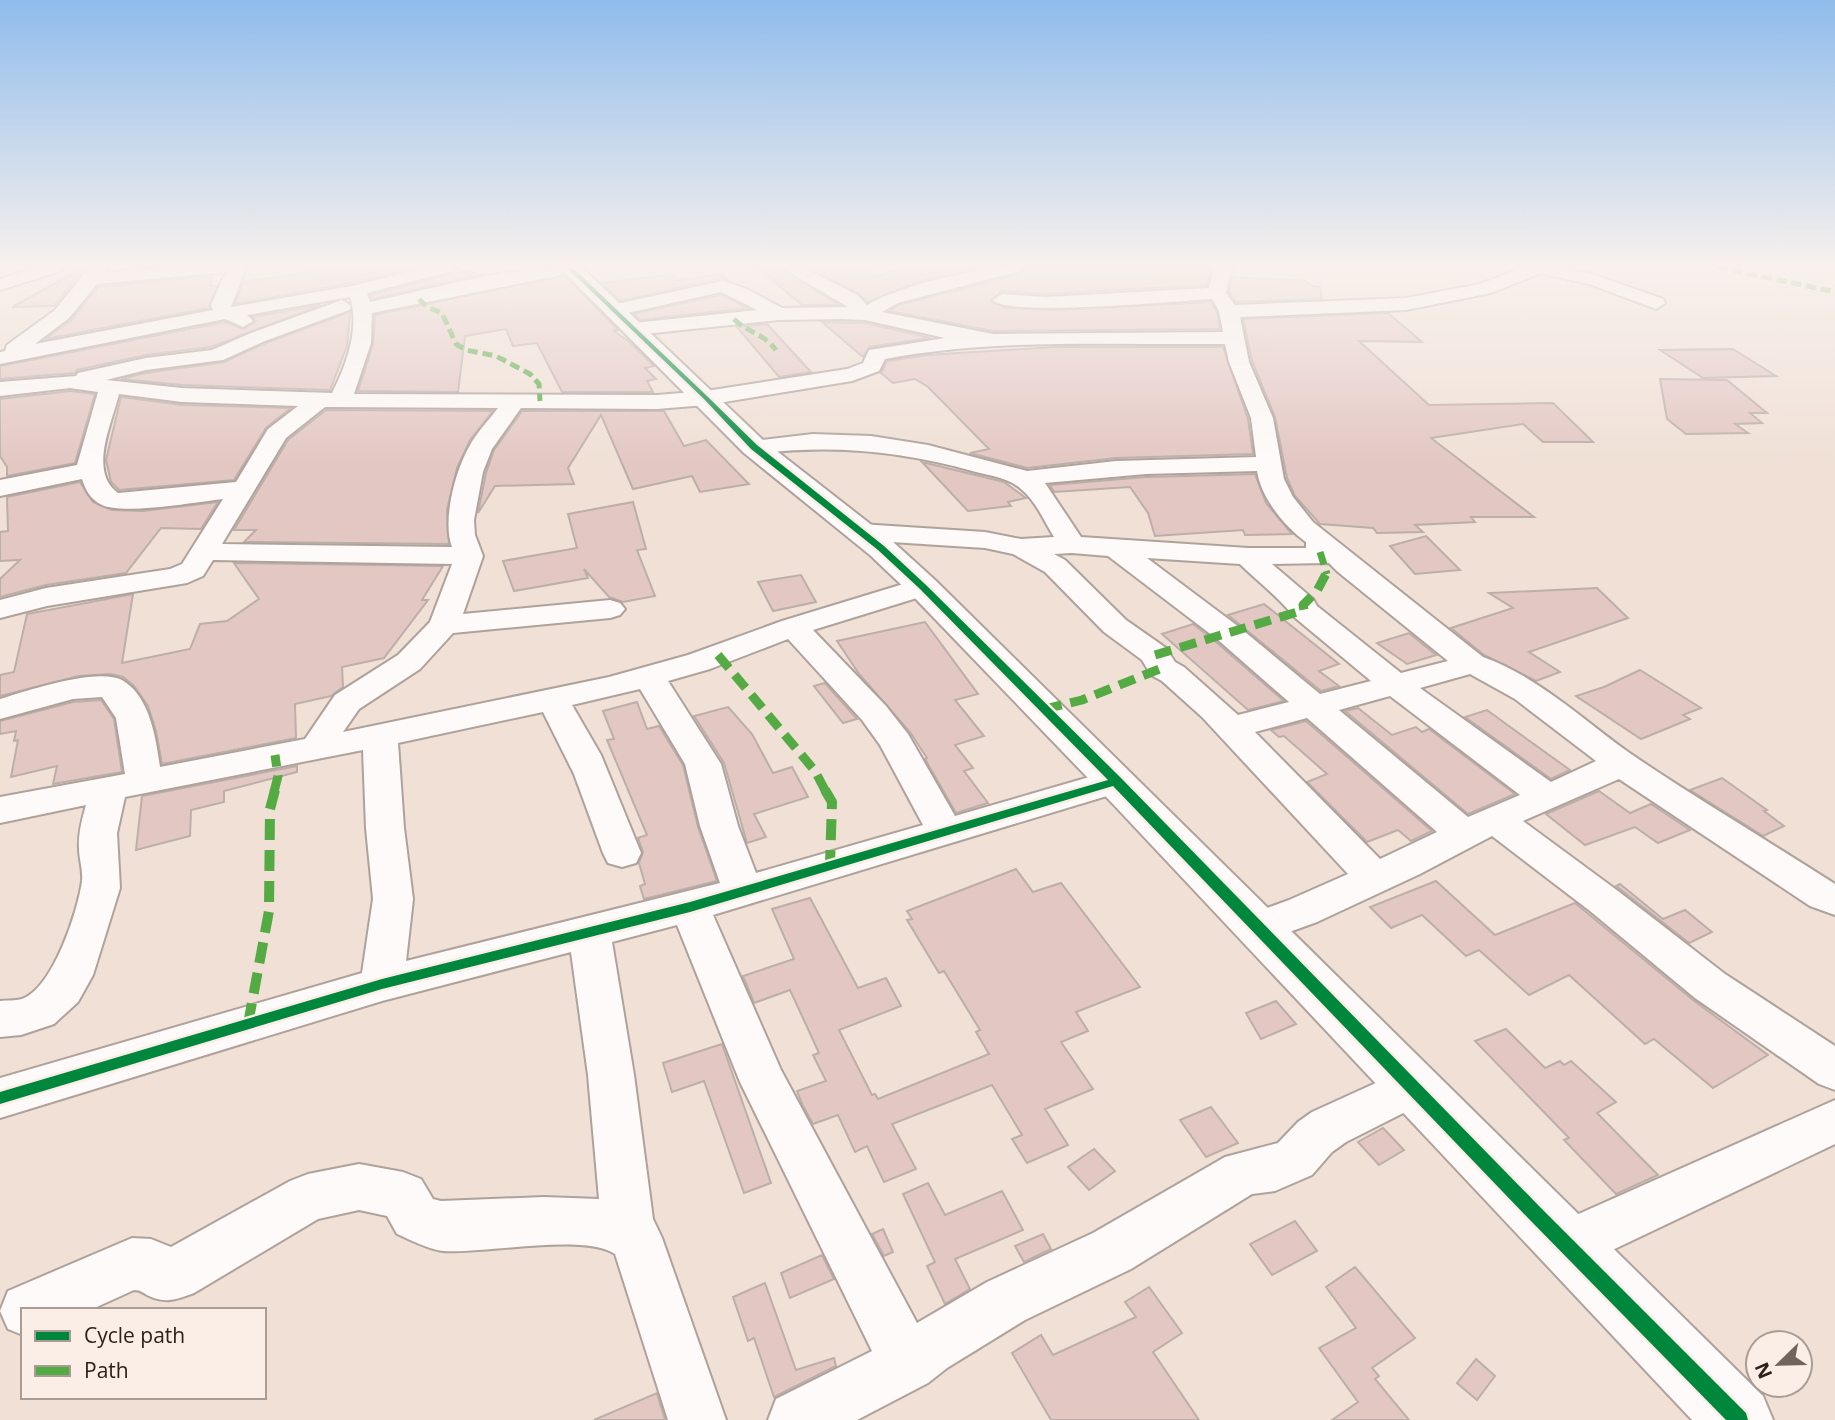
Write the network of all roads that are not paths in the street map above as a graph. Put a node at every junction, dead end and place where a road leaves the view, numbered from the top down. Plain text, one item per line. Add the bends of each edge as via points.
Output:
1 (38, 333) edge
2 (125, 333) edge
3 (247, 333) edge
4 (268, 333) edge
5 (361, 333) edge
6 (639, 333) edge
7 (952, 333) edge
8 (1233, 333) edge
9 (1235, 338) junction
10 (993, 340) junction
11 (240, 344) junction
12 (70, 382) junction
13 (110, 388) junction
14 (0, 389) edge
15 (182, 395) junction
16 (706, 398) junction
17 (329, 400) junction
18 (515, 401) junction
19 (754, 447) junction
20 (1269, 464) junction
21 (91, 470) junction
22 (1024, 479) junction
23 (0, 488) edge
24 (244, 489) junction
25 (860, 532) junction
26 (1072, 545) junction
27 (1021, 547) junction
28 (1115, 548) junction
29 (1320, 549) junction
30 (206, 552) junction
31 (469, 556) junction
32 (1248, 556) junction
33 (923, 587) junction
34 (0, 609) edge
35 (610, 609) dead end
36 (444, 625) junction
37 (793, 627) junction
38 (1472, 664) junction
39 (650, 678) junction
40 (1396, 685) junction
41 (552, 699) junction
42 (1310, 706) junction
43 (0, 709) edge
44 (1230, 728) junction
45 (380, 735) junction
46 (317, 748) junction
47 (1621, 763) junction
48 (1117, 781) junction
49 (127, 784) junction
50 (1547, 797) junction
51 (0, 810) edge
52 (1479, 827) junction
53 (944, 830) junction
54 (622, 853) dead end
55 (1374, 877) junction
56 (743, 892) junction
57 (1835, 900) edge
58 (690, 907) junction
59 (1259, 927) junction
60 (589, 930) junction
61 (382, 984) junction
62 (0, 1019) edge
63 (1835, 1070) edge
64 (1411, 1087) junction
65 (0, 1098) edge
66 (1835, 1121) edge
67 (628, 1229) junction
68 (1565, 1247) junction
69 (32, 1308) edge
70 (21, 1313) edge
71 (0, 1323) edge
72 (908, 1363) junction
73 (697, 1420) edge
74 (797, 1420) edge
75 (1739, 1420) edge

1 - 2 street via 0,358
3 - 11 street
4 - 11 street
5 - 17 street via 343,394
6 - 16 street
7 - 10 street
8 - 9 street
9 - 10 street
9 - 20 street via 1239,362 1262,418
10 - 16 street via 876,354 872,367 852,374
11 - 12 street via 211,357 146,364
11 - 15 street
12 - 13 street
12 - 14 street
13 - 15 street
13 - 21 street via 89,460
15 - 17 street
16 - 18 street
16 - 19 street
17 - 18 street
17 - 24 street via 276,434
18 - 31 street via 480,448 471,472 461,520
19 - 22 street via 804,440 889,445 935,452
19 - 25 street
20 - 22 street via 1081,470
20 - 29 street via 1281,499
21 - 23 street
21 - 24 street via 99,491 112,500
22 - 26 street via 1039,493
24 - 30 street
25 - 27 street via 985,540
25 - 33 street
26 - 27 street
26 - 28 street
27 - 44 street via 1055,566
28 - 32 street
28 - 42 street via 1228,633
29 - 32 street
29 - 38 street
30 - 31 street
30 - 34 street via 193,570 177,577 46,597
31 - 36 street
32 - 40 street
33 - 37 street
33 - 48 street
35 - 36 street
36 - 46 street via 409,662 347,702
37 - 39 street
37 - 53 street via 896,742
38 - 40 street
38 - 47 street via 1506,680
39 - 41 street
39 - 56 street via 704,764 719,826
40 - 42 street
40 - 50 street
41 - 45 street
41 - 54 street via 594,773
42 - 44 street
42 - 52 street
43 - 49 street via 71,689 110,687 124,698 139,734
44 - 55 street
45 - 46 street
45 - 61 street via 393,899
46 - 49 street
47 - 50 street
47 - 57 street
48 - 53 street
48 - 59 street
49 - 51 street
49 - 62 street via 101,814 98,838 103,876 77,967 53,1001 32,1014
50 - 52 street
52 - 55 street
52 - 63 street via 1604,901 1721,994
53 - 56 street
55 - 59 street
56 - 58 street
58 - 60 street
58 - 72 street via 762,1084
59 - 64 street
60 - 61 street
60 - 67 street
61 - 65 street
64 - 68 street
64 - 72 street via 1329,1127 1295,1159 1243,1173 1112,1251 1006,1301
66 - 68 street
67 - 69 street via 548,1222 440,1226 415,1217 403,1196 359,1187 308,1198 175,1274 164,1276 151,1265 132,1264
67 - 73 street via 636,1238
68 - 75 street
70 - 71 street
72 - 74 street

